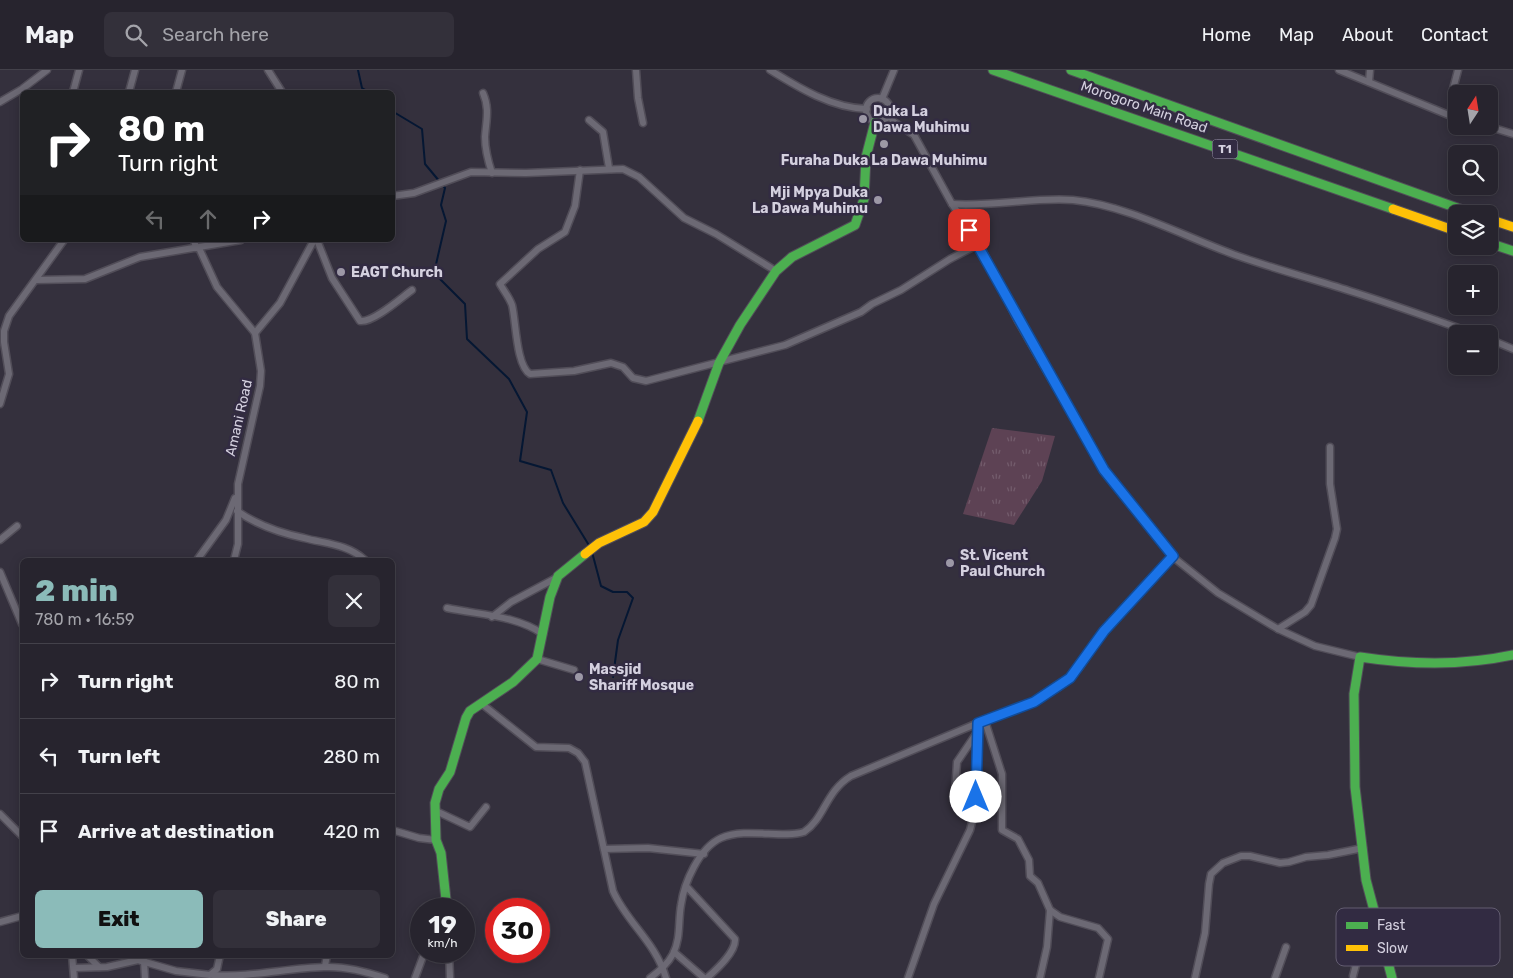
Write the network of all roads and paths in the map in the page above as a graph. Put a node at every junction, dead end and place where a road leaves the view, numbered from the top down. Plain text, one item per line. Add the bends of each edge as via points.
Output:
1 (46, 70) edge
2 (79, 70) edge
3 (135, 70) edge
4 (182, 70) edge
5 (268, 70) edge
6 (636, 70) edge
7 (770, 70) edge
8 (894, 70) edge
9 (993, 70) edge
10 (1071, 70) edge
11 (1339, 70) edge
12 (1370, 70) edge
13 (1458, 70) edge
14 (1369, 82) junction
15 (1454, 85) edge
16 (20, 90) edge
17 (20, 90) edge
18 (74, 90) edge
19 (130, 90) edge
20 (177, 90) edge
21 (281, 90) edge
22 (483, 93) dead end
23 (882, 99) junction
24 (0, 102) edge
25 (867, 109) junction
26 (889, 115) junction
27 (1448, 116) edge
28 (589, 120) dead end
29 (644, 122) dead end
30 (875, 122) junction
31 (1498, 129) edge
32 (1513, 134) edge
33 (609, 168) junction
34 (580, 170) junction
35 (492, 173) junction
36 (395, 196) edge
37 (952, 204) junction
38 (1449, 205) edge
39 (1498, 222) edge
40 (1513, 227) edge
41 (1448, 228) edge
42 (63, 242) edge
43 (195, 242) edge
44 (230, 242) edge
45 (315, 242) edge
46 (317, 242) edge
47 (979, 244) junction
48 (1498, 246) edge
49 (198, 248) junction
50 (1513, 251) edge
51 (776, 272) junction
52 (36, 280) junction
53 (412, 290) dead end
54 (1449, 325) edge
55 (2, 329) edge
56 (255, 333) junction
57 (1498, 343) edge
58 (1513, 349) edge
59 (719, 363) junction
60 (0, 404) edge
61 (1330, 447) dead end
62 (238, 490) junction
63 (237, 510) junction
64 (17, 526) dead end
65 (0, 540) edge
66 (1173, 556) junction
67 (198, 558) edge
68 (234, 558) edge
69 (362, 558) edge
70 (1, 575) edge
71 (556, 578) junction
72 (447, 608) dead end
73 (492, 617) junction
74 (20, 619) edge
75 (1278, 629) junction
76 (543, 634) junction
77 (1513, 655) edge
78 (1360, 658) junction
79 (537, 659) junction
80 (574, 670) dead end
81 (482, 704) junction
82 (982, 722) junction
83 (977, 733) junction
84 (955, 793) dead end
85 (486, 807) dead end
86 (436, 811) junction
87 (0, 814) edge
88 (395, 831) edge
89 (20, 834) edge
90 (436, 840) junction
91 (1363, 848) junction
92 (604, 849) junction
93 (704, 854) junction
94 (686, 886) junction
95 (446, 898) edge
96 (1373, 908) edge
97 (1050, 910) junction
98 (20, 917) edge
99 (0, 922) edge
100 (1286, 947) dead end
101 (674, 952) junction
102 (72, 958) edge
103 (90, 958) edge
104 (219, 958) edge
105 (326, 958) edge
106 (144, 962) junction
107 (420, 963) edge
108 (449, 963) edge
109 (325, 966) junction
110 (1356, 966) edge
111 (99, 967) junction
112 (74, 968) junction
113 (663, 968) junction
114 (213, 974) junction
115 (1353, 976) dead end
116 (74, 978) edge
117 (145, 978) edge
118 (385, 978) edge
119 (414, 978) edge
120 (450, 978) edge
121 (650, 978) edge
122 (666, 978) edge
123 (704, 978) edge
124 (708, 978) edge
125 (909, 978) edge
126 (1040, 978) edge
127 (1099, 978) edge
128 (1196, 978) edge
129 (1275, 978) edge

1 - 17 street
2 - 18 street
3 - 19 street
4 - 20 street
5 - 21 street
6 - 29 street
7 - 25 street via 820,97 851,108
8 - 23 street
9 - 41 main road, Morogoro Main Road / T1
10 - 38 main road, Morogoro Main Road / T1
11 - 14 street
12 - 14 street
13 - 15 street
14 - 27 street
16 - 24 street
22 - 35 street via 488,105 485,138
23 - 25 street via 872,101
23 - 26 street via 889,106
25 - 30 street
26 - 30 street via 882,122
26 - 37 street via 914,135
28 - 33 street via 603,132
30 - 51 main road via 866,157 864,199 855,225 792,257
31 - 32 street
33 - 34 street
33 - 51 street via 630,171 684,218
34 - 35 street
34 - 59 street via 576,199 565,232 538,249 500,284 512,304 526,371 536,374 574,371 612,363 623,367 638,381 646,381
35 - 36 street via 471,172 414,193
37 - 47 street
37 - 54 street via 975,206 1073,200 1097,205 1238,256
39 - 40 main road
42 - 52 street
43 - 49 street
44 - 49 street
45 - 56 street via 280,303
46 - 53 street via 332,278 360,321 376,316
47 - 59 street via 839,322 785,345
47 - 66 street via 1018,321 1104,470
48 - 50 main road
49 - 52 street via 140,257 85,279
49 - 56 street via 217,287
51 - 59 main road
52 - 55 street via 12,310
55 - 60 street via 9,374
56 - 62 street, Amani Road via 260,386
57 - 58 street
59 - 71 main road via 684,452 647,520 603,540
61 - 75 street via 1335,538 1311,605
62 - 63 street, Amani Road
62 - 67 street via 226,520
63 - 68 street, Amani Road via 238,544
63 - 69 street via 263,526 305,539 329,542
64 - 65 street
66 - 75 street via 1218,593
66 - 82 street via 1104,631 1070,678 1034,702
70 - 74 street
71 - 73 street via 510,602
71 - 76 main road
72 - 73 street
73 - 76 street via 530,625
75 - 78 street via 1314,646
76 - 79 main road
77 - 78 main road via 1448,664
78 - 91 main road via 1354,694 1355,787
79 - 80 street
79 - 81 main road via 513,682
81 - 86 main road via 466,718 450,772 436,796
81 - 92 street via 536,747 570,748 583,758
82 - 83 street
82 - 93 street via 845,780 836,787 815,821 804,832 728,836 715,842
82 - 97 street via 1002,774 1002,830 1018,839 1028,860 1030,876 1038,883
83 - 84 street via 957,762
83 - 125 street via 976,806 970,830 934,904
85 - 86 street via 470,827
86 - 90 main road
87 - 89 street
88 - 90 street
90 - 95 main road via 441,853
91 - 96 main road via 1366,880
91 - 128 street via 1280,863 1250,856 1223,863 1211,874 1205,934
92 - 93 street via 648,848
92 - 113 street via 617,899 646,937
93 - 94 street
94 - 101 street
94 - 124 street via 735,939 730,953
97 - 126 street via 1048,947
97 - 127 street via 1060,917 1098,928 1107,936
98 - 99 street
100 - 129 street
101 - 113 street
101 - 123 street
102 - 112 street
103 - 111 street
104 - 114 street
105 - 109 street
106 - 111 street via 133,960
106 - 114 street via 176,971
106 - 117 street
107 - 119 street
108 - 120 street
109 - 114 street via 237,976
109 - 118 street
110 - 115 street
111 - 112 street
112 - 116 street
113 - 121 street
113 - 122 street

